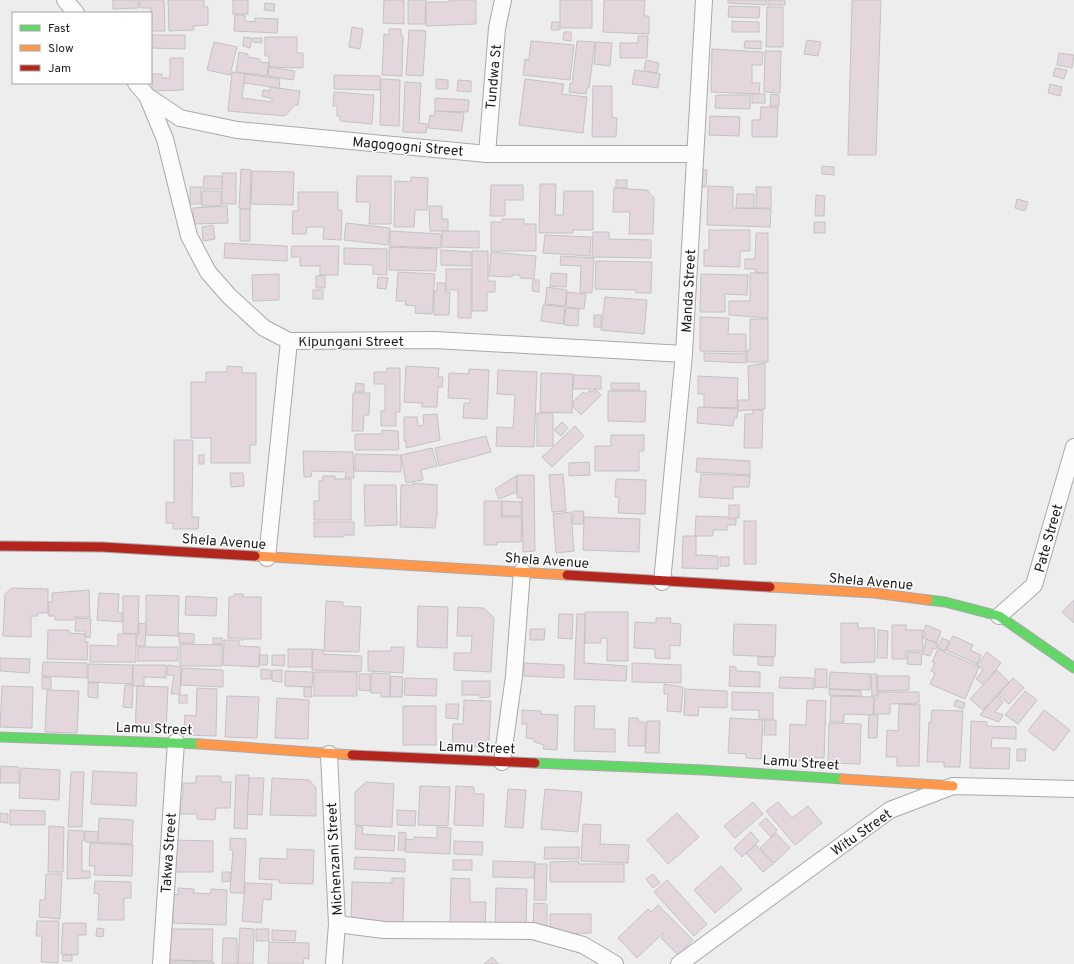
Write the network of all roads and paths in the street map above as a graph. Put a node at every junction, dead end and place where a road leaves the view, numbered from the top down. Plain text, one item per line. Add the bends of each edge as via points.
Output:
1 (65, 0) edge
2 (503, 0) edge
3 (704, 0) edge
4 (75, 12) edge
5 (137, 84) edge
6 (147, 96) junction
7 (487, 154) junction
8 (695, 154) junction
9 (289, 341) junction
10 (684, 354) junction
11 (1074, 447) edge
12 (0, 546) edge
13 (267, 558) junction
14 (522, 571) junction
15 (662, 582) junction
16 (999, 616) junction
17 (1074, 668) edge
18 (0, 737) edge
19 (176, 742) junction
20 (329, 754) junction
21 (502, 762) junction
22 (953, 786) junction
23 (1074, 789) edge
24 (337, 924) junction
25 (161, 964) edge
26 (334, 964) edge
27 (615, 964) edge
28 (679, 964) edge

1 - 4 street
2 - 7 street, Tundwa St via 497,28
3 - 8 street, Manda Street
5 - 6 street, Magogogni Street
6 - 7 street, Magogogni Street via 180,118 237,130
6 - 9 street, Kipungani Street via 166,139 189,236 208,272 229,296 264,328
7 - 8 street, Magogogni Street
8 - 10 street, Manda Street
9 - 10 street, Kipungani Street via 435,340
9 - 13 street
10 - 15 street, Manda Street
11 - 16 street, Pate Street via 1034,585
12 - 13 street, Shela Avenue via 102,547
13 - 14 street, Shela Avenue
14 - 15 street, Shela Avenue
14 - 21 street via 514,676
15 - 16 street, Shela Avenue via 874,593 945,602
16 - 17 street, Shela Avenue
18 - 19 street, Lamu Street
19 - 20 street, Lamu Street
19 - 25 street, Takwa Street
20 - 21 street, Lamu Street
20 - 24 street, Michenzani Street
21 - 22 street, Lamu Street via 704,770
22 - 23 street, Witu Street
22 - 28 street, Witu Street via 890,810
24 - 26 street, Michenzani Street
24 - 27 street via 384,930 533,931 584,945

